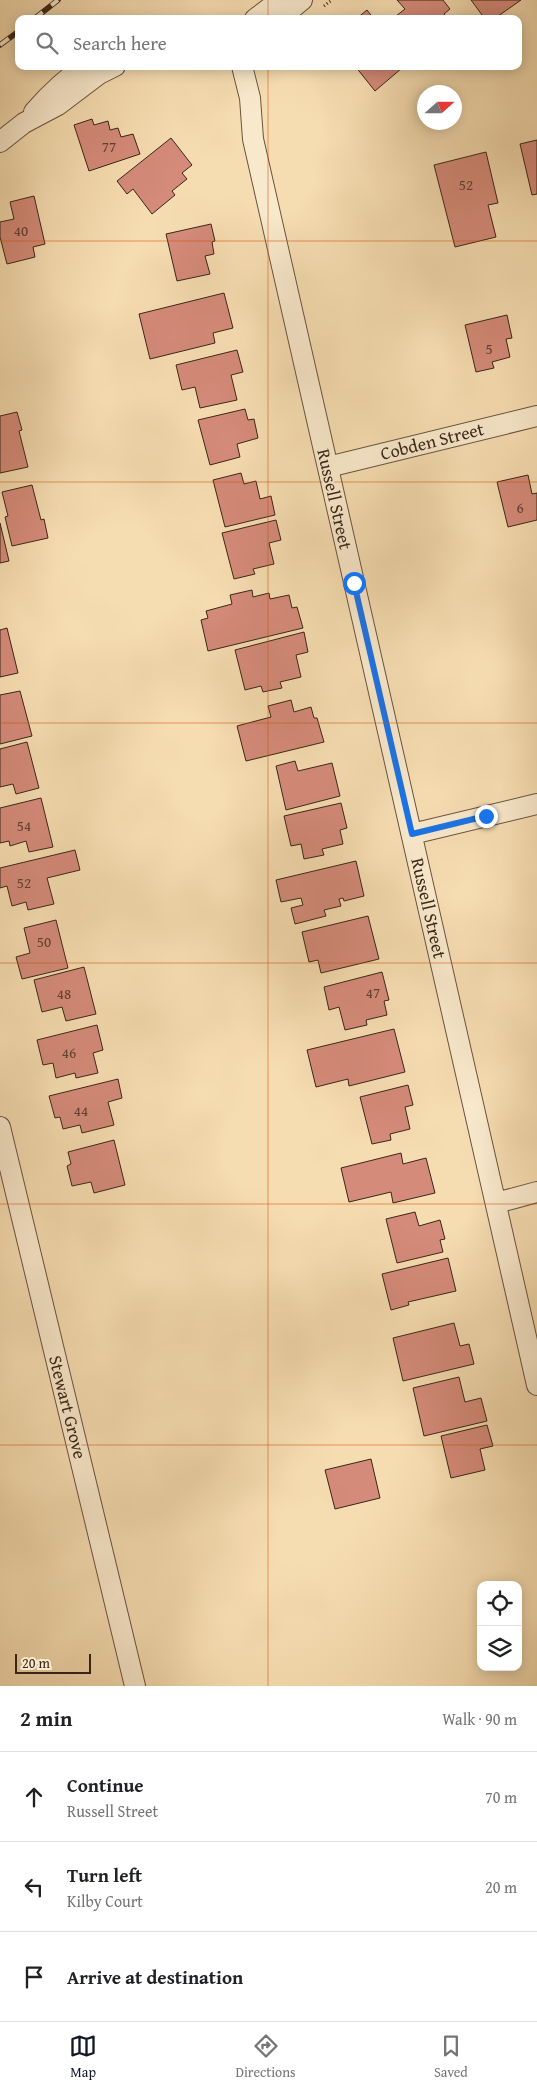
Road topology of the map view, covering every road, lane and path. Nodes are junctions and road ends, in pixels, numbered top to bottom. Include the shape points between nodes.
1 (280, 0) edge
2 (302, 0) edge
3 (260, 15) edge
4 (284, 15) edge
5 (79, 70) edge
6 (108, 70) edge
7 (230, 70) edge
8 (243, 70) edge
9 (24, 123) junction
10 (253, 139) junction
11 (0, 142) edge
12 (537, 416) edge
13 (328, 467) junction
14 (537, 804) edge
15 (412, 834) junction
16 (0, 1127) edge
17 (537, 1192) edge
18 (496, 1202) junction
19 (537, 1385) edge
20 (135, 1686) edge

1 - 3 street
2 - 4 street
5 - 9 street via 53,91
6 - 9 street via 58,105
7 - 10 street, Russell Street via 238,102
8 - 10 street, Russell Street via 250,98
9 - 11 street
10 - 13 street, Russell Street
12 - 13 street, Cobden Street
13 - 15 street, Russell Street
14 - 15 street
15 - 18 street, Russell Street
16 - 20 street, Stewart Grove
17 - 18 street
18 - 19 street, Russell Street

